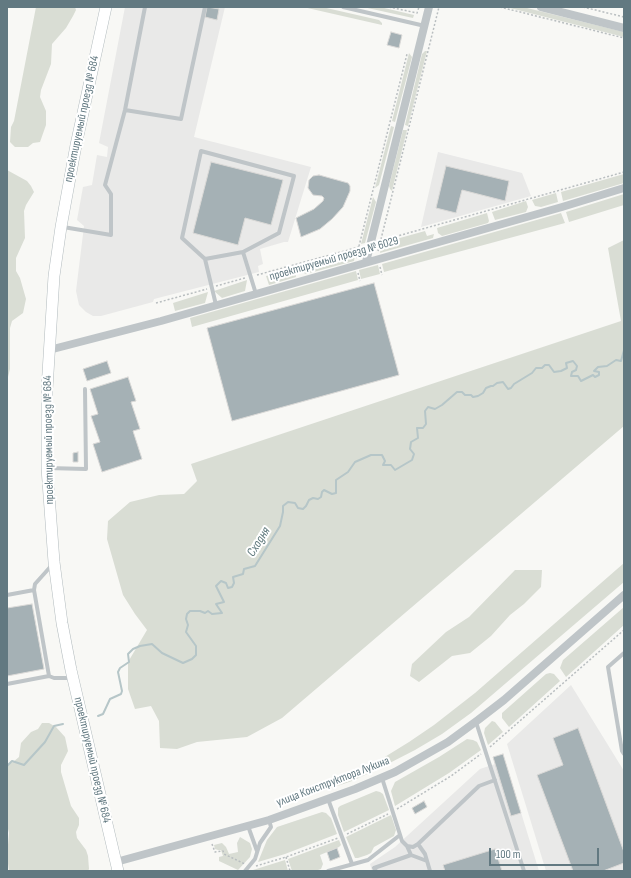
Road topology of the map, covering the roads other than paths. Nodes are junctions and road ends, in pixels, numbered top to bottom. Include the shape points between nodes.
1 (106, 7) edge
2 (145, 7) edge
3 (205, 7) edge
4 (343, 7) edge
5 (429, 7) edge
6 (541, 7) edge
7 (425, 26) junction
8 (624, 28) edge
9 (125, 110) junction
10 (624, 188) edge
11 (61, 227) junction
12 (243, 252) junction
13 (205, 260) junction
14 (366, 262) junction
15 (256, 294) junction
16 (216, 305) junction
17 (49, 350) junction
18 (85, 389) dead end
19 (47, 468) junction
20 (54, 562) junction
21 (34, 590) junction
22 (7, 595) edge
23 (624, 595) edge
24 (624, 653) edge
25 (49, 676) junction
26 (73, 678) junction
27 (7, 684) edge
28 (476, 722) junction
29 (624, 754) edge
30 (382, 778) junction
31 (495, 780) junction
32 (328, 799) junction
33 (269, 820) junction
34 (248, 826) junction
35 (400, 835) junction
36 (418, 844) junction
37 (407, 846) junction
38 (257, 851) junction
39 (411, 855) junction
40 (428, 861) junction
41 (352, 864) junction
42 (117, 867) edge
43 (245, 871) edge
44 (328, 871) edge
45 (376, 871) edge
46 (430, 871) edge
47 (524, 871) edge

1 - 11 street, проектируемый проезд № 684
2 - 9 lane
3 - 9 lane via 181,119
4 - 7 lane
5 - 7 street
6 - 8 street
7 - 14 street
9 - 11 lane via 105,185 111,194 111,235
10 - 14 street, проектируемый проезд № 6029
11 - 17 street, проектируемый проезд № 684 via 54,276
12 - 13 lane
12 - 13 lane via 279,233 294,176 201,151 182,238
12 - 15 lane
13 - 16 lane
14 - 15 street, проектируемый проезд № 6029
15 - 16 street, проектируемый проезд № 6029
16 - 17 street, проектируемый проезд № 6029
17 - 19 street, проектируемый проезд № 684
18 - 19 lane via 86,469
19 - 20 street, проектируемый проезд № 684
20 - 21 lane via 35,584
20 - 26 street, проектируемый проезд № 684
21 - 22 lane
21 - 25 lane
23 - 28 street, улица Конструктора Лукина
24 - 29 lane via 608,667
25 - 26 lane
25 - 27 lane
26 - 42 street, проектируемый проезд № 684
28 - 30 street, улица Конструктора Лукина via 420,758
28 - 31 lane
30 - 32 street, улица Конструктора Лукина
30 - 35 lane
31 - 36 lane via 479,786
31 - 47 lane
32 - 33 street, улица Конструктора Лукина
32 - 41 lane
33 - 34 street, улица Конструктора Лукина
33 - 38 lane via 271,827
34 - 38 lane
34 - 42 street, улица Конструктора Лукина
35 - 37 lane
35 - 41 lane via 368,860
36 - 37 lane via 413,847
36 - 40 lane
37 - 39 lane
38 - 43 lane via 255,859
39 - 40 lane
39 - 45 lane via 374,868
40 - 46 lane
41 - 44 lane

